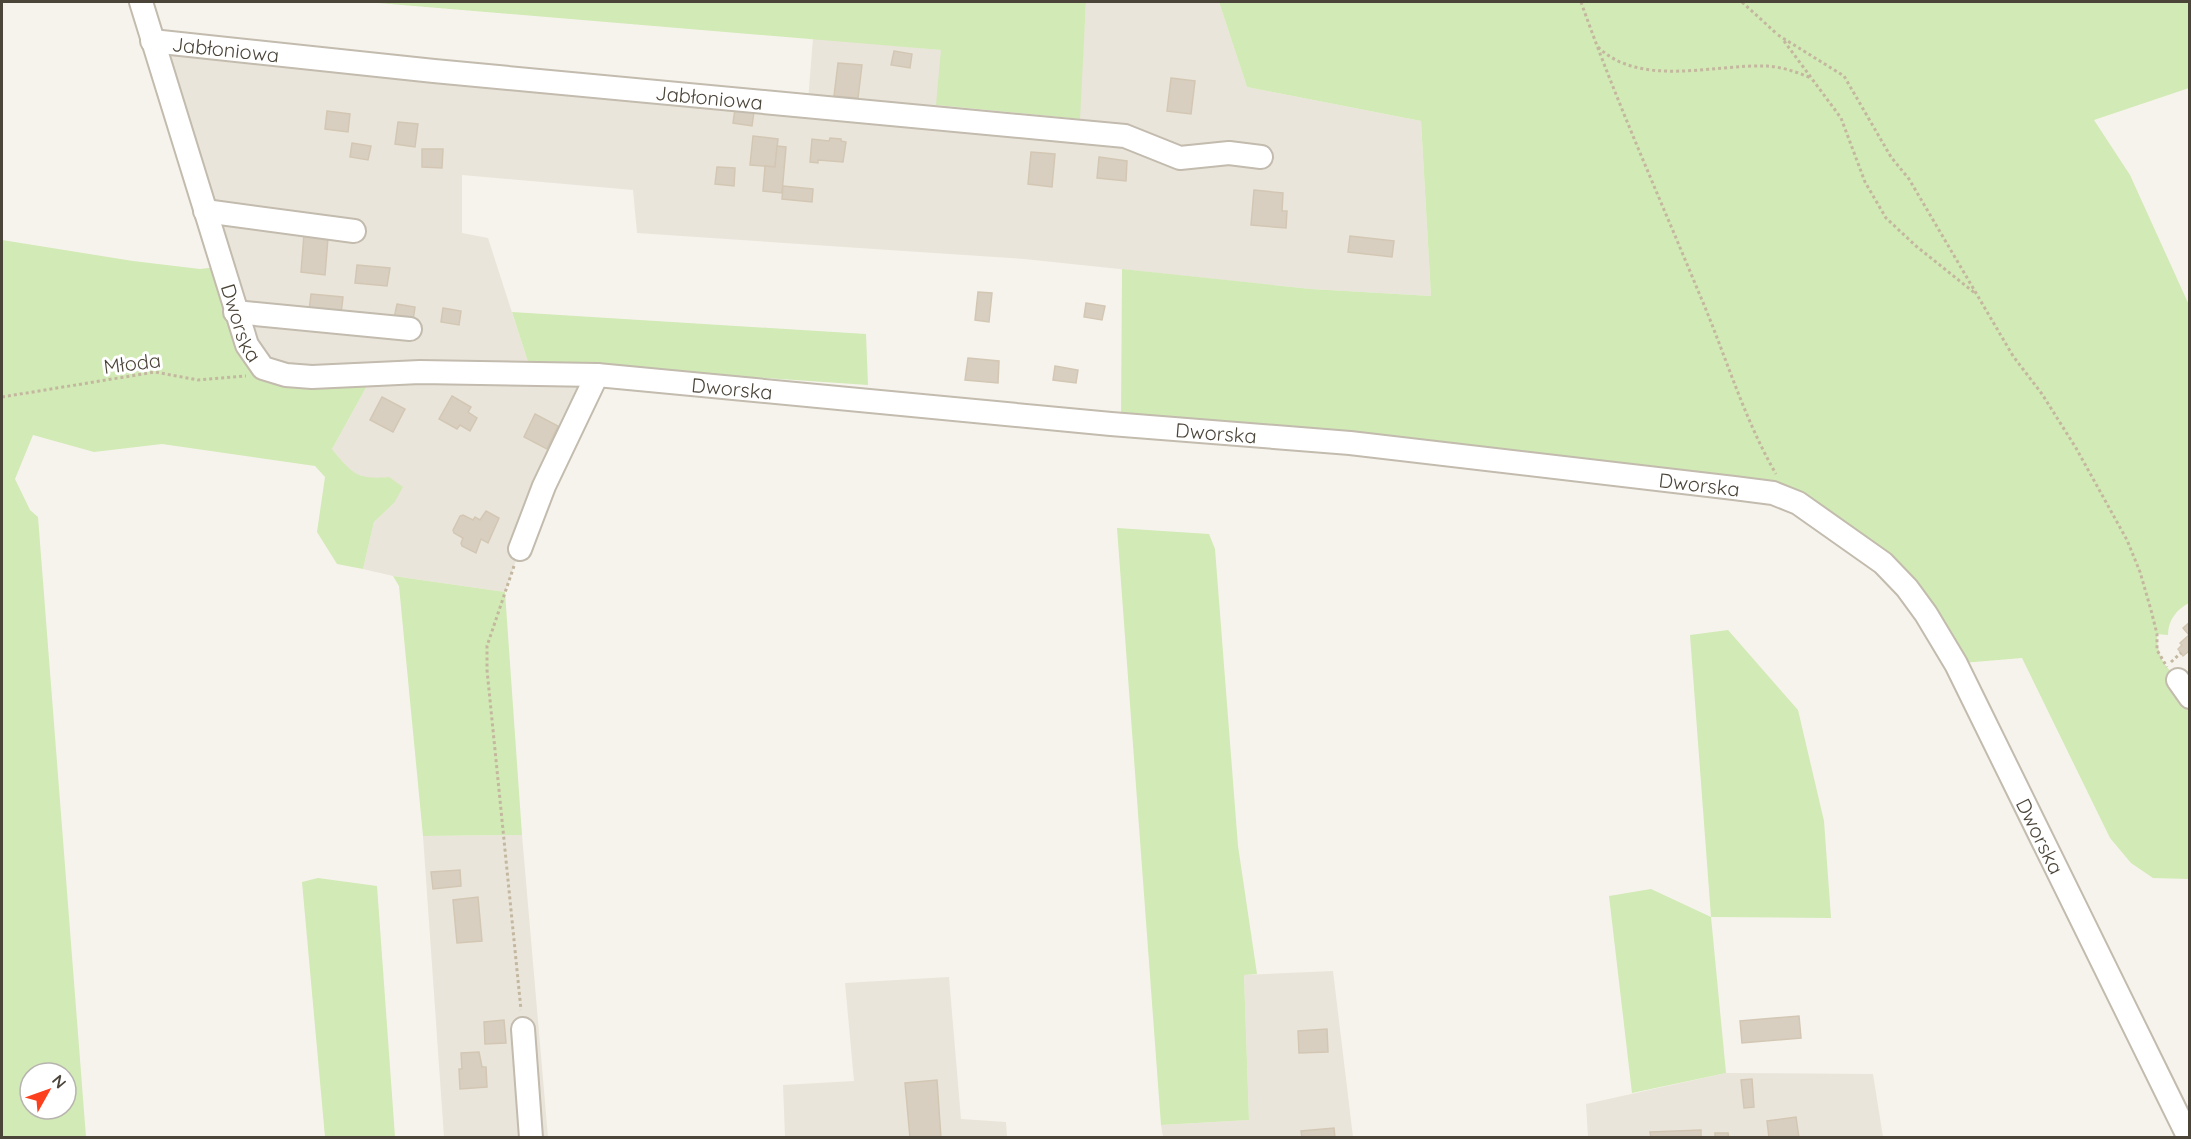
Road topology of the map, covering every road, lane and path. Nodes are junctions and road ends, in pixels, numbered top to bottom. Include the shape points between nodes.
1 (141, 2) edge
2 (1581, 2) edge
3 (1742, 2) edge
4 (1778, 35) junction
5 (152, 41) junction
6 (1598, 46) junction
7 (1813, 79) junction
8 (1261, 157) dead end
9 (204, 211) junction
10 (354, 231) dead end
11 (1979, 297) junction
12 (235, 312) junction
13 (410, 329) dead end
14 (263, 368) junction
15 (597, 375) junction
16 (2, 397) edge
17 (1798, 502) junction
18 (520, 549) joint
19 (2184, 688) edge
20 (523, 1029) joint
21 (531, 1137) edge
22 (2189, 1137) edge

1 - 5 street, Dworska
2 - 6 path
3 - 4 path
4 - 7 path
4 - 11 path via 1844,76
5 - 8 street, Jabłoniowa via 1125,136 1180,158 1229,153
5 - 9 street, Dworska
6 - 7 path via 1609,58 1633,68 1679,71 1768,66
6 - 17 path via 1747,416 1784,488
7 - 11 path via 1841,118 1865,182 1886,218
9 - 10 street
9 - 12 street, Dworska
11 - 19 path via 2013,356 2070,439 2127,540 2151,610 2157,650
12 - 13 street
12 - 14 street, Dworska via 247,345
14 - 15 street, Dworska via 312,377 420,372
14 - 16 path, Młoda via 248,376 217,380 155,372
15 - 17 street, Dworska via 1350,443 1773,493
15 - 18 street via 544,486
17 - 22 street, Dworska via 1882,563 1926,614 1956,664
18 - 20 path via 487,646 487,670
20 - 21 street

